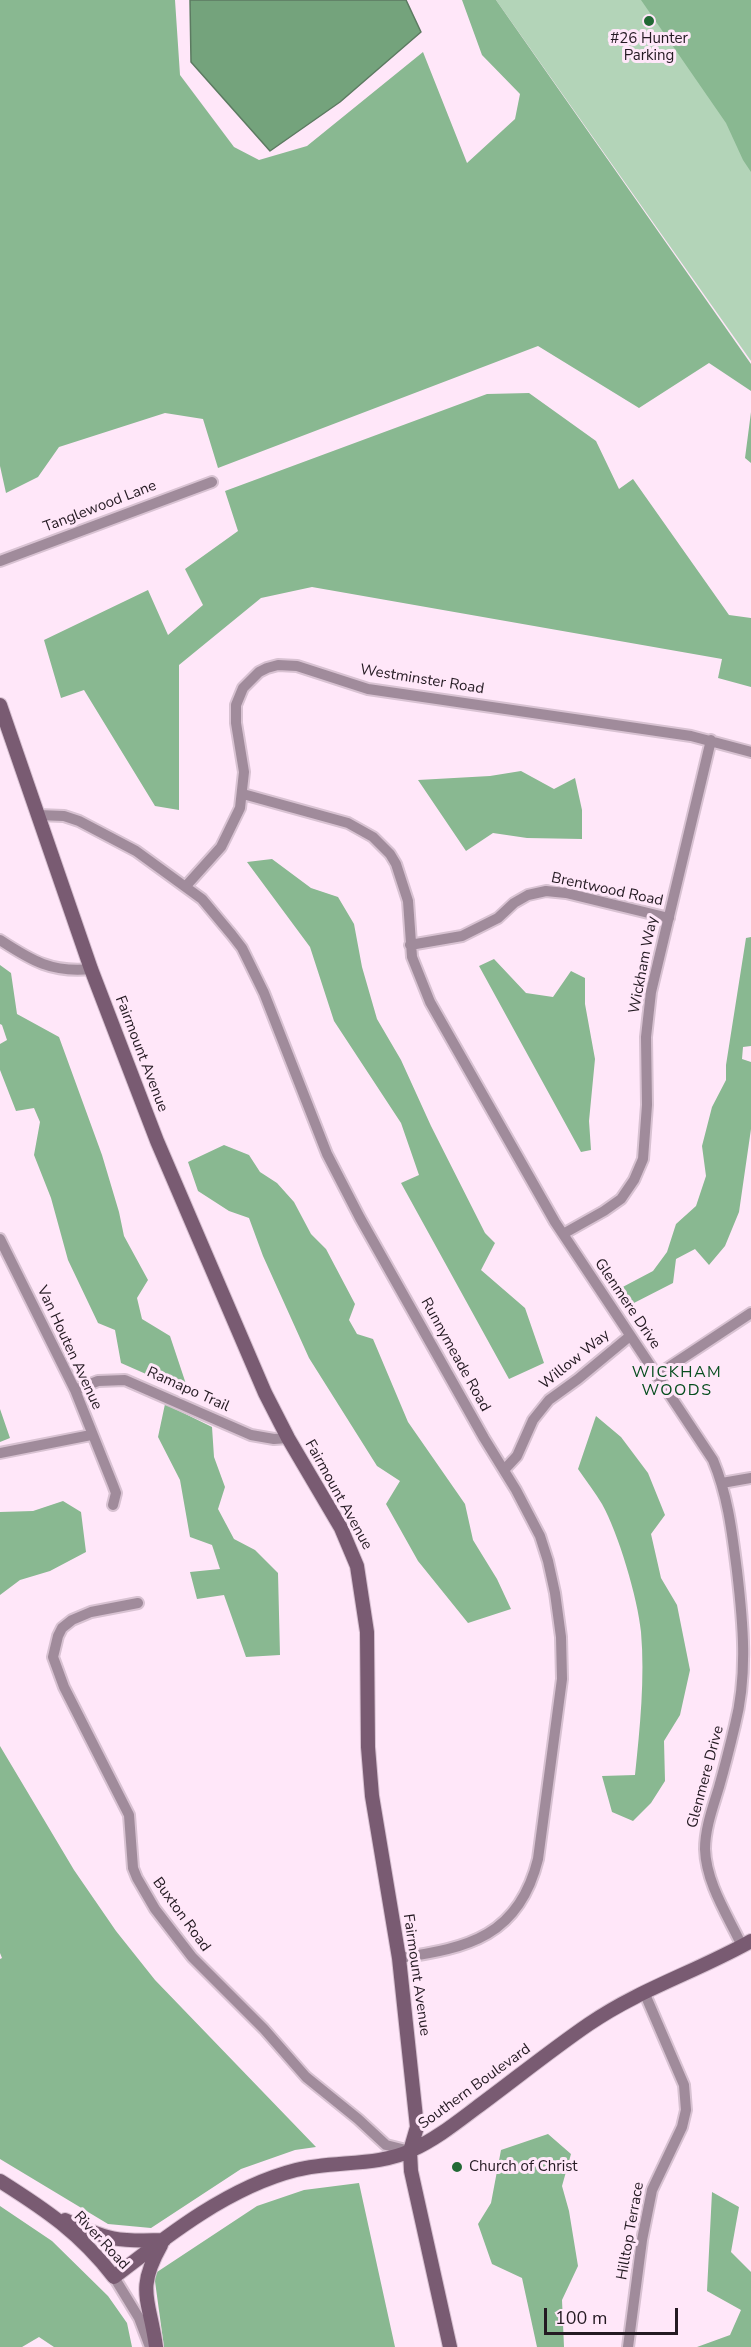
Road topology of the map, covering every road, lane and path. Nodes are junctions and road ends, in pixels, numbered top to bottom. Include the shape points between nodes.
1 (212, 482) dead end
2 (0, 561) edge
3 (0, 705) edge
4 (711, 740) junction
5 (751, 752) edge
6 (243, 794) junction
7 (38, 815) junction
8 (186, 886) junction
9 (669, 918) junction
10 (0, 940) edge
11 (410, 945) junction
12 (91, 969) junction
13 (563, 1234) junction
14 (0, 1239) edge
15 (751, 1313) edge
16 (630, 1336) junction
17 (657, 1376) junction
18 (75, 1390) junction
19 (91, 1435) junction
20 (288, 1438) junction
21 (0, 1453) edge
22 (504, 1470) junction
23 (751, 1478) edge
24 (722, 1483) junction
25 (113, 1505) dead end
26 (138, 1603) dead end
27 (747, 1654) edge
28 (747, 1944) edge
29 (399, 1958) junction
30 (644, 1992) junction
31 (410, 2151) junction
32 (0, 2181) edge
33 (50, 2212) junction
34 (164, 2240) junction
35 (114, 2277) junction
36 (150, 2347) edge
37 (156, 2347) edge
38 (450, 2347) edge
39 (628, 2347) edge

1 - 2 street, Tanglewood Lane
3 - 7 main road, Fairmount Avenue
4 - 5 street, Westminster Road
4 - 6 street, Westminster Road via 369,689 304,668 278,666 250,679 236,705
4 - 9 street, Wickham Way
6 - 8 street, Westminster Road via 221,847
6 - 11 street, Glenmere Drive via 348,823 378,842 396,864 406,890
7 - 8 street, Runnymeade Road via 79,821 136,851
7 - 12 main road, Fairmount Avenue
8 - 22 street, Runnymeade Road via 202,899 242,948 264,993 327,1154
9 - 11 street, Brentwood Road via 546,891 528,895 498,918 462,936
9 - 13 street, Wickham Way via 651,992 647,1027 643,1159 621,1199
10 - 12 street via 56,969
11 - 13 street, Glenmere Drive via 430,1002
12 - 20 main road, Fairmount Avenue via 157,1141 256,1373
13 - 16 street, Glenmere Drive
14 - 18 street, Van Houten Avenue
15 - 17 street
16 - 17 street, Glenmere Drive
16 - 22 street, Willow Way via 549,1400 533,1420 517,1456
17 - 24 street, Glenmere Drive via 713,1460
18 - 19 street, Van Houten Avenue
18 - 20 street, Ramapo Trail via 98,1381 125,1380 251,1435
19 - 21 street
19 - 25 street, Van Houten Avenue via 116,1493
20 - 29 main road, Fairmount Avenue via 340,1528 357,1566 367,1632 367,1732 372,1796
22 - 29 street, Runnymeade Road via 540,1536 551,1573 561,1637 561,1700 538,1859 522,1900 485,1937 454,1949
23 - 24 street
24 - 27 street, Glenmere Drive via 730,1513
26 - 31 street, Buxton Road via 91,1612 72,1620 62,1628 53,1657 64,1687 129,1815 137,1878 192,1957 264,2029 306,2078 386,2145
27 - 28 street, Glenmere Drive via 736,1722 705,1849 715,1890
28 - 30 main road, Southern Boulevard
29 - 31 main road, Fairmount Avenue via 417,2127
30 - 31 main road, Southern Boulevard via 590,2023 447,2129
30 - 39 street, Hilltop Terrace via 684,2085 686,2110 652,2190
31 - 34 main road, Southern Boulevard via 282,2174 228,2198
31 - 38 main road, Fairmount Avenue via 420,2216
32 - 33 main road, River Road
33 - 34 main road via 118,2241
33 - 35 main road, River Road via 88,2246
34 - 35 main road, Southern Boulevard
34 - 37 main road via 146,2281
35 - 36 street, River Road via 139,2318

